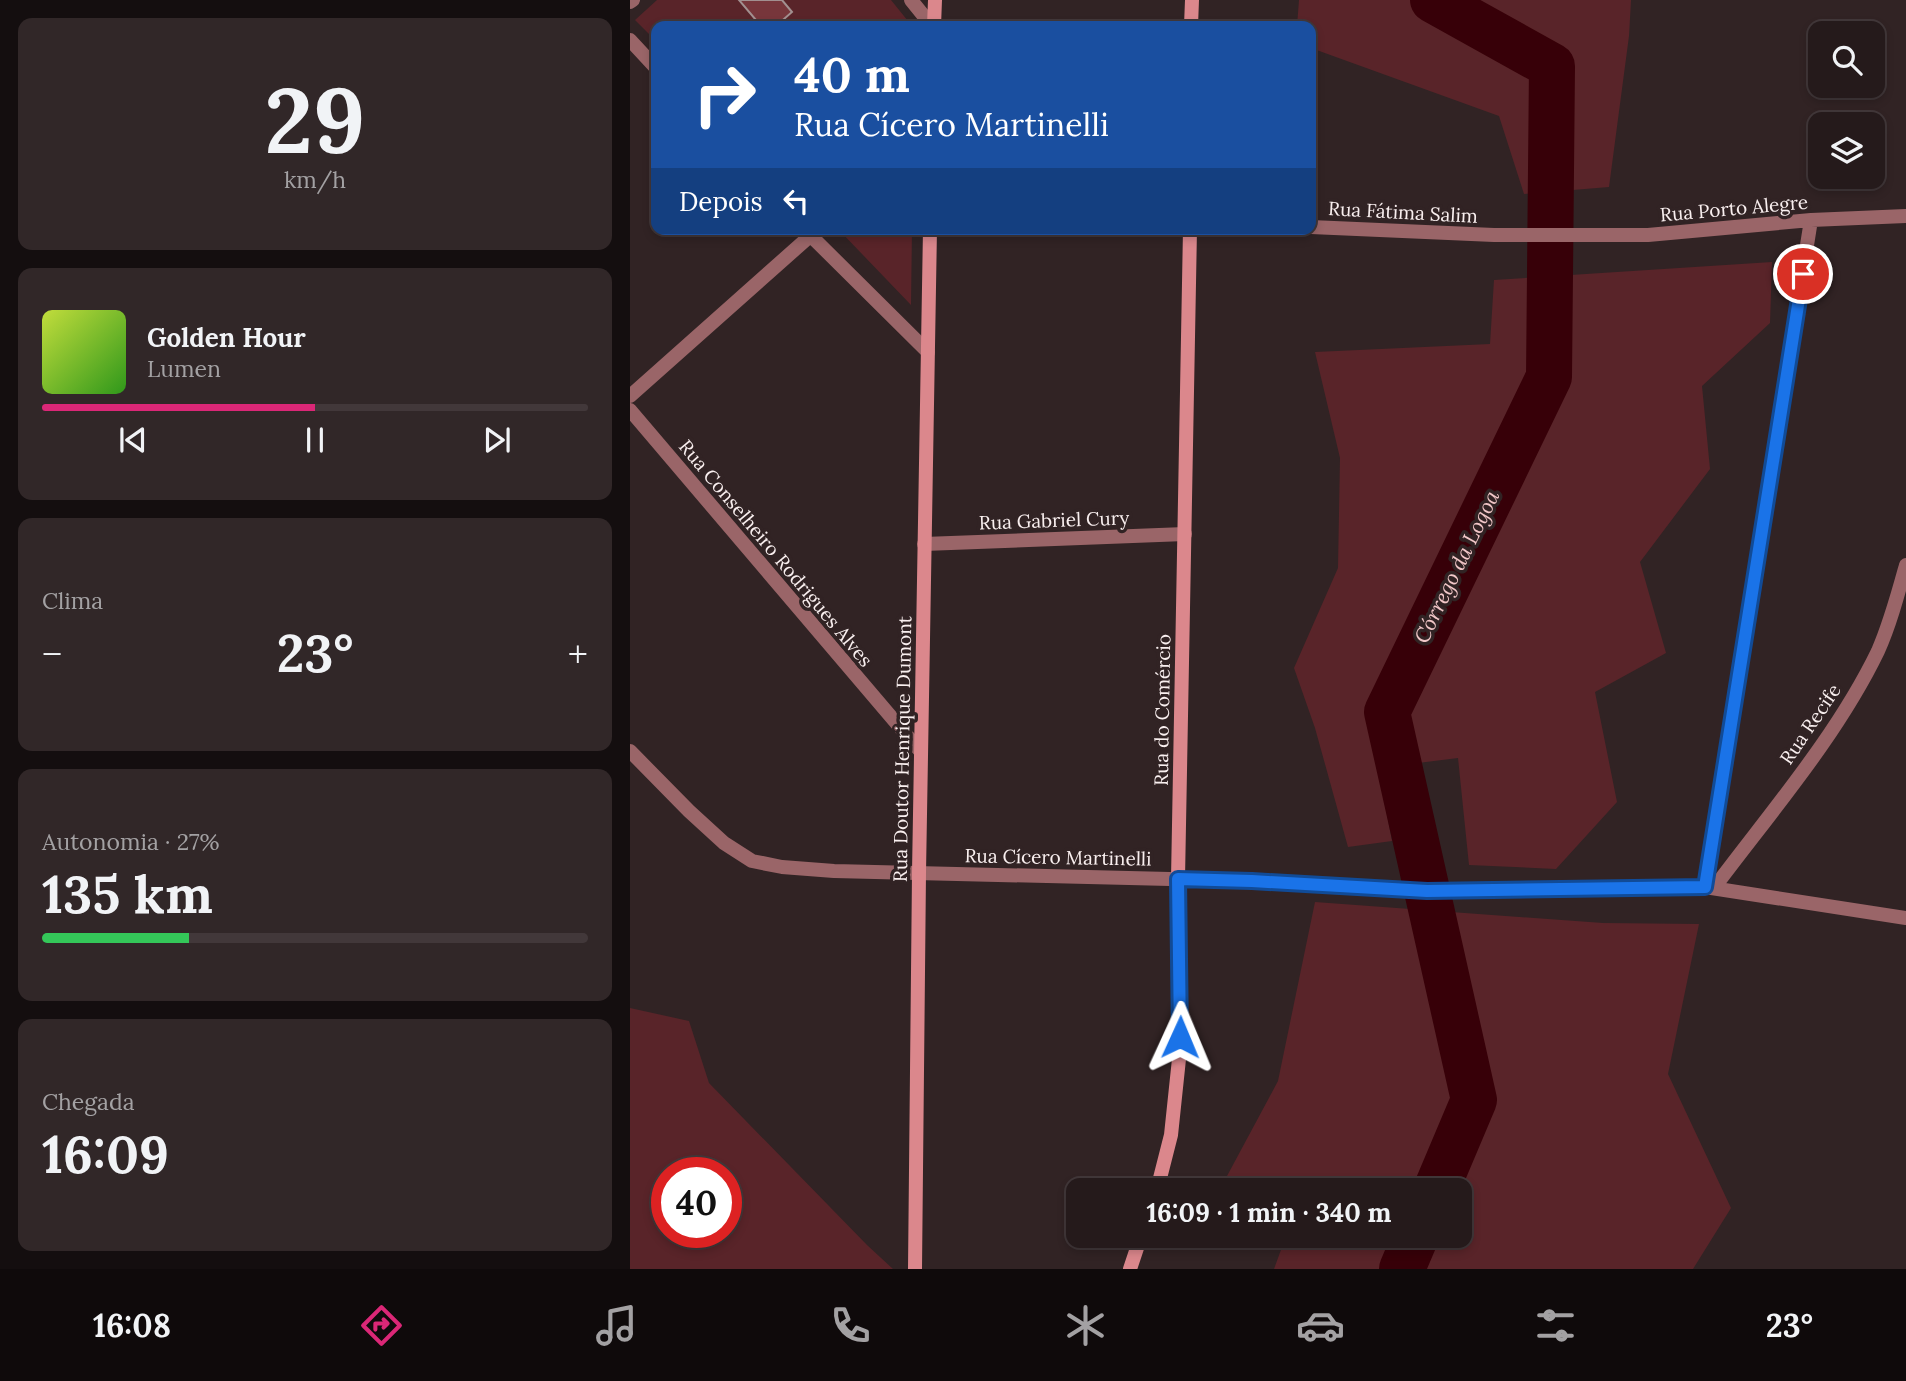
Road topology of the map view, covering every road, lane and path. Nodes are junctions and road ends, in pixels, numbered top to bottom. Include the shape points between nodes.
1 (911, 0) edge
2 (935, 0) edge
3 (1192, 0) edge
4 (929, 21) edge
5 (933, 21) edge
6 (1191, 21) edge
7 (630, 40) edge
8 (651, 63) edge
9 (1906, 216) edge
10 (1811, 220) junction
11 (1316, 227) edge
12 (804, 235) edge
13 (810, 235) edge
14 (930, 235) edge
15 (1190, 235) edge
16 (1494, 235) joint
17 (928, 352) junction
18 (630, 396) edge
19 (630, 410) edge
20 (1185, 534) junction
21 (924, 544) junction
22 (1906, 565) edge
23 (630, 751) edge
24 (921, 752) junction
25 (919, 873) junction
26 (1178, 879) junction
27 (1710, 887) junction
28 (1906, 918) edge
29 (1160, 1178) edge
30 (1137, 1248) edge
31 (915, 1269) edge
32 (1130, 1269) edge

1 - 4 street
2 - 5 street
3 - 6 street
7 - 8 street
9 - 10 street, Rua Porto Alegre
10 - 16 street, Rua Porto Alegre via 1648,235
10 - 27 street
11 - 16 street, Rua Fátima Salim
12 - 18 street
13 - 17 street
14 - 17 street, Rua Doutor Henrique Dumont
15 - 20 street, Rua do Comércio
17 - 21 street, Rua Doutor Henrique Dumont
19 - 24 street, Rua Conselheiro Rodrigues Alves
20 - 21 street, Rua Gabriel Cury
20 - 26 street, Rua do Comércio
21 - 24 street, Rua Doutor Henrique Dumont
22 - 27 street, Rua Recife via 1878,649 1851,699 1818,750
23 - 25 street, Rua Cícero Martinelli via 724,843 752,861 834,872
24 - 25 street, Rua Doutor Henrique Dumont
25 - 26 street, Rua Cícero Martinelli
25 - 31 street, Rua Doutor Henrique Dumont
26 - 27 street, Rua Cícero Martinelli via 1427,891
26 - 29 street, Rua do Comércio via 1179,1059 1171,1135
27 - 28 street, Rua Cícero Martinelli
30 - 32 street

